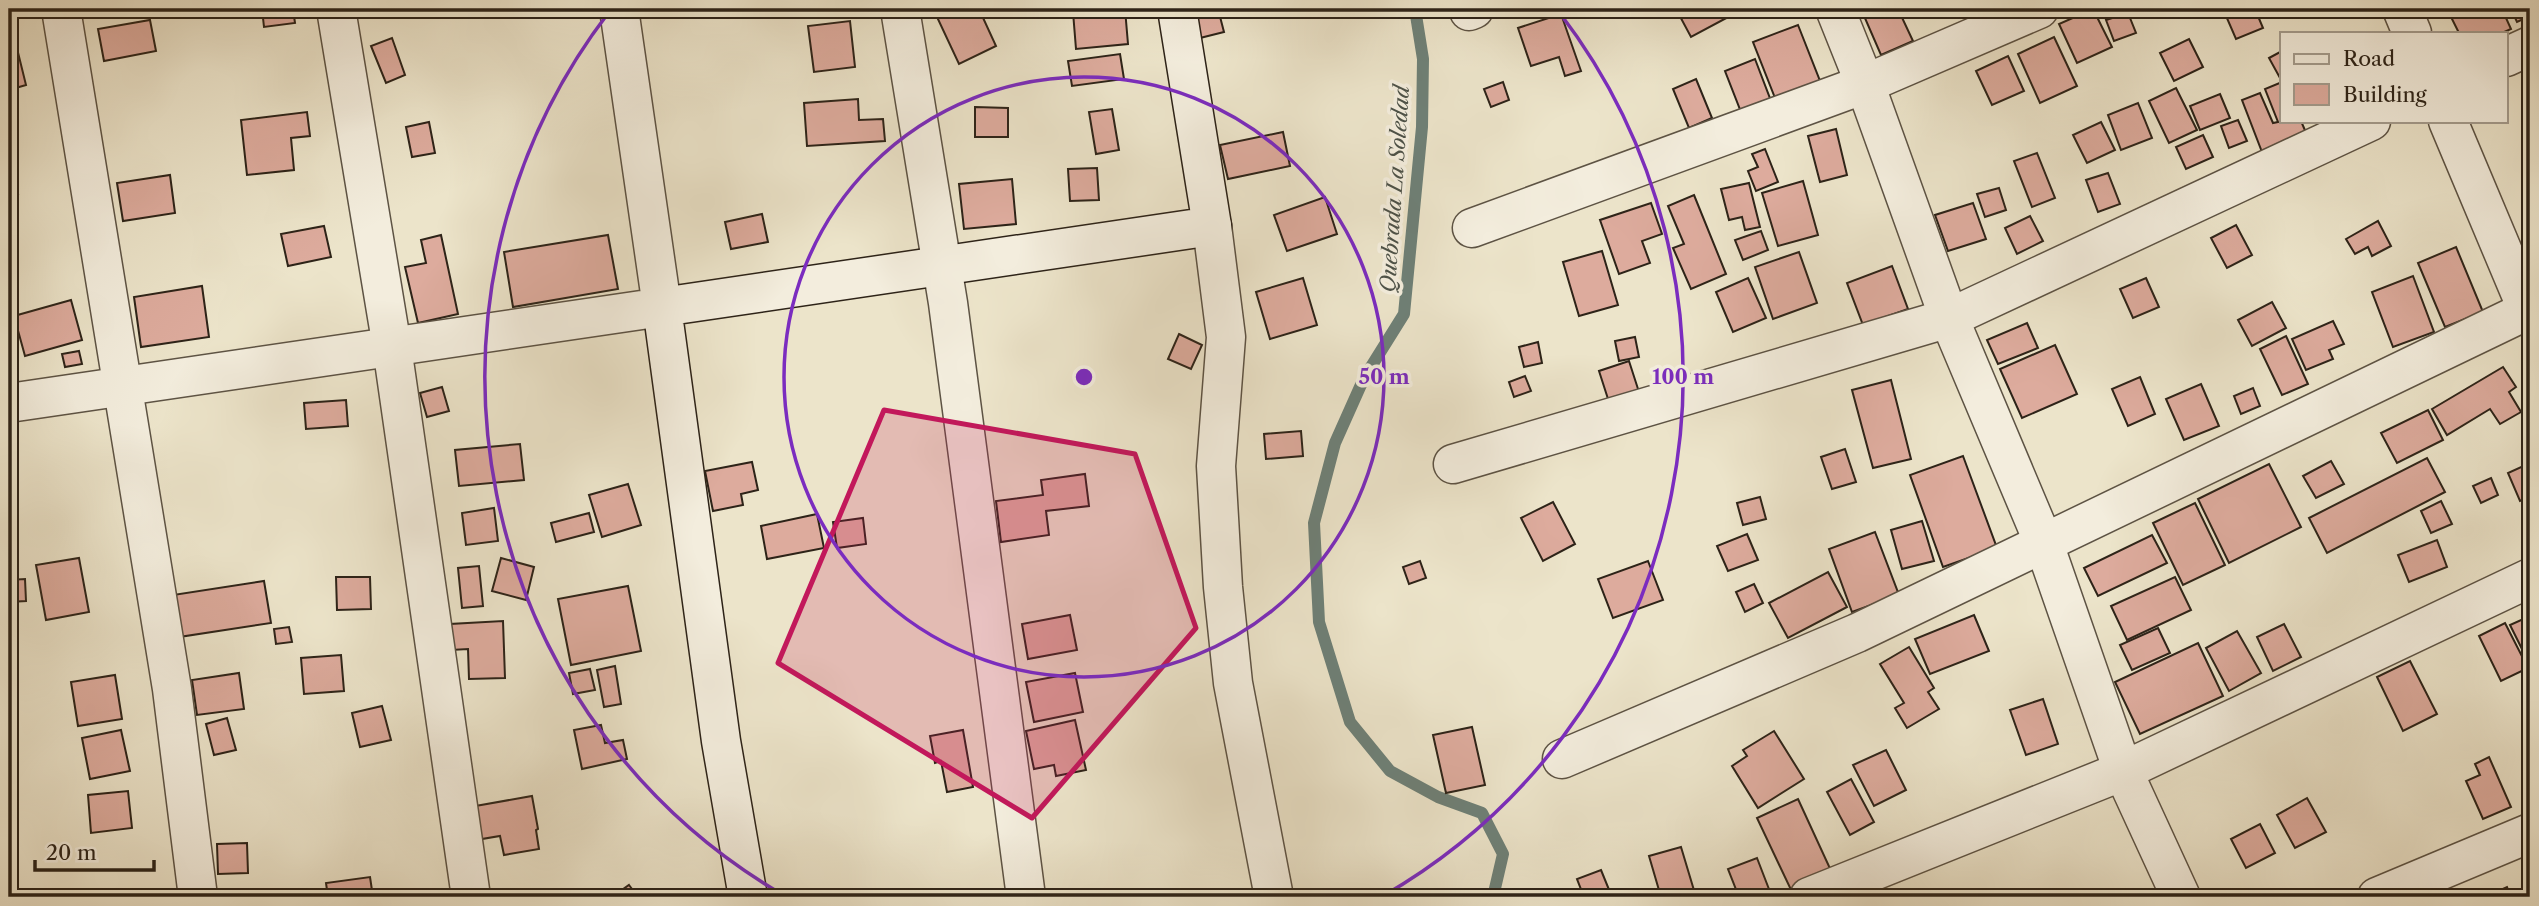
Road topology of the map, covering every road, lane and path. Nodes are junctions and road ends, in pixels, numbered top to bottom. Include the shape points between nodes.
1 (61, 9) edge
2 (336, 9) edge
3 (619, 9) edge
4 (900, 9) edge
5 (1177, 9) edge
6 (1835, 9) edge
7 (2039, 9) edge
8 (2402, 9) edge
9 (2412, 32) edge
10 (2530, 46) edge
11 (2508, 56) edge
12 (1865, 84) junction
13 (2369, 122) edge
14 (2448, 122) edge
15 (1212, 226) junction
16 (1472, 228) dead end
17 (942, 266) junction
18 (662, 307) junction
19 (2530, 312) edge
20 (1950, 318) junction
21 (392, 347) junction
22 (123, 387) junction
23 (9, 404) edge
24 (1453, 464) dead end
25 (2043, 541) junction
26 (2530, 578) edge
27 (1562, 759) dead end
28 (2123, 771) junction
29 (2530, 833) edge
30 (198, 897) edge
31 (471, 897) edge
32 (748, 897) edge
33 (1026, 897) edge
34 (1274, 897) edge
35 (1809, 897) edge
36 (2180, 897) edge
37 (2377, 897) edge

1 - 22 street
2 - 21 street
3 - 18 street
4 - 17 street
5 - 15 street
6 - 12 street
7 - 12 street
8 - 9 street
10 - 11 street
12 - 16 street
12 - 20 street
13 - 20 street
14 - 19 street
15 - 17 street
15 - 34 street via 1226,337 1216,466 1223,587 1233,683
17 - 18 street
17 - 33 street
18 - 21 street
18 - 32 street via 721,741
19 - 25 street
20 - 24 street
20 - 25 street
21 - 22 street
21 - 31 street
22 - 23 street
22 - 30 street via 172,689
25 - 27 street via 1857,632
25 - 28 street
26 - 28 street
28 - 35 street
28 - 36 street
29 - 37 street

